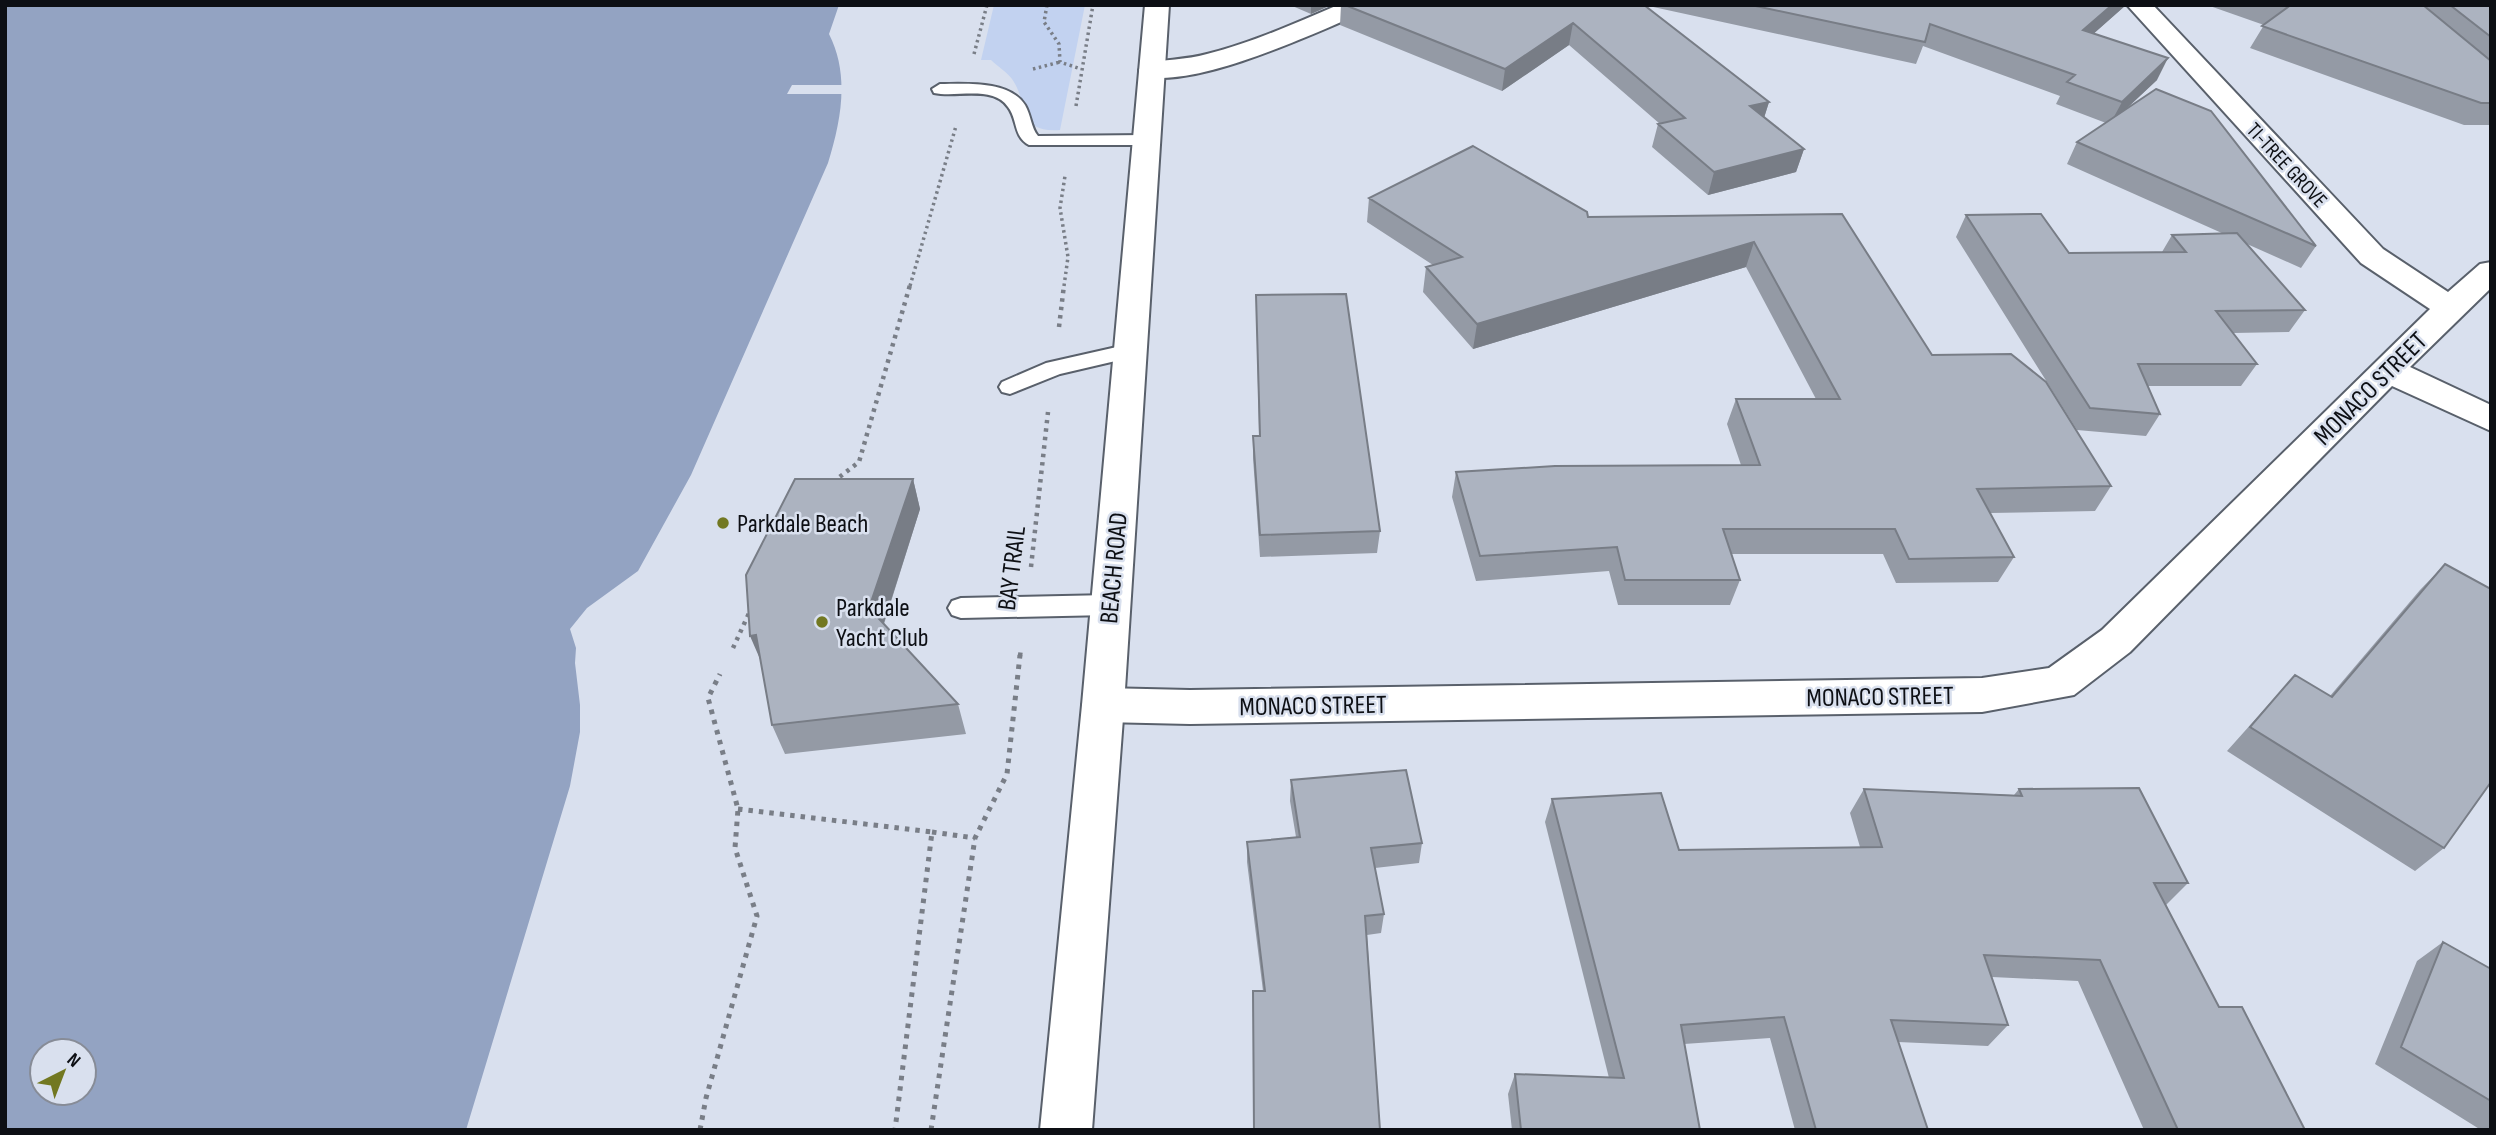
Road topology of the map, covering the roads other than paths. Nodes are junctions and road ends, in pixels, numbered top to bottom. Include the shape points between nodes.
1 (1157, 5) edge
2 (1360, 5) edge
3 (2139, 5) edge
4 (1152, 70) junction
5 (940, 89) dead end
6 (1146, 140) junction
7 (2491, 271) edge
8 (2450, 308) junction
9 (1130, 351) junction
10 (2389, 371) junction
11 (1010, 387) dead end
12 (2491, 419) edge
13 (1109, 605) junction
14 (961, 608) dead end
15 (1102, 705) junction
16 (1066, 1130) edge

1 - 4 street, BEACH ROAD
2 - 4 street via 1237,55 1182,69
3 - 8 street, TI-TREE GROVE via 2372,257
4 - 6 street, BEACH ROAD
5 - 6 lane via 982,89 1007,97 1016,105 1028,137 1035,141
6 - 9 street, BEACH ROAD
7 - 8 street, MONACO STREET
8 - 10 street, MONACO STREET
9 - 11 lane via 1054,368
9 - 13 street, BEACH ROAD
10 - 12 street
10 - 15 street, MONACO STREET via 2116,641 2059,683 1969,695
13 - 14 lane
13 - 15 street, BEACH ROAD
15 - 16 street, BEACH ROAD

